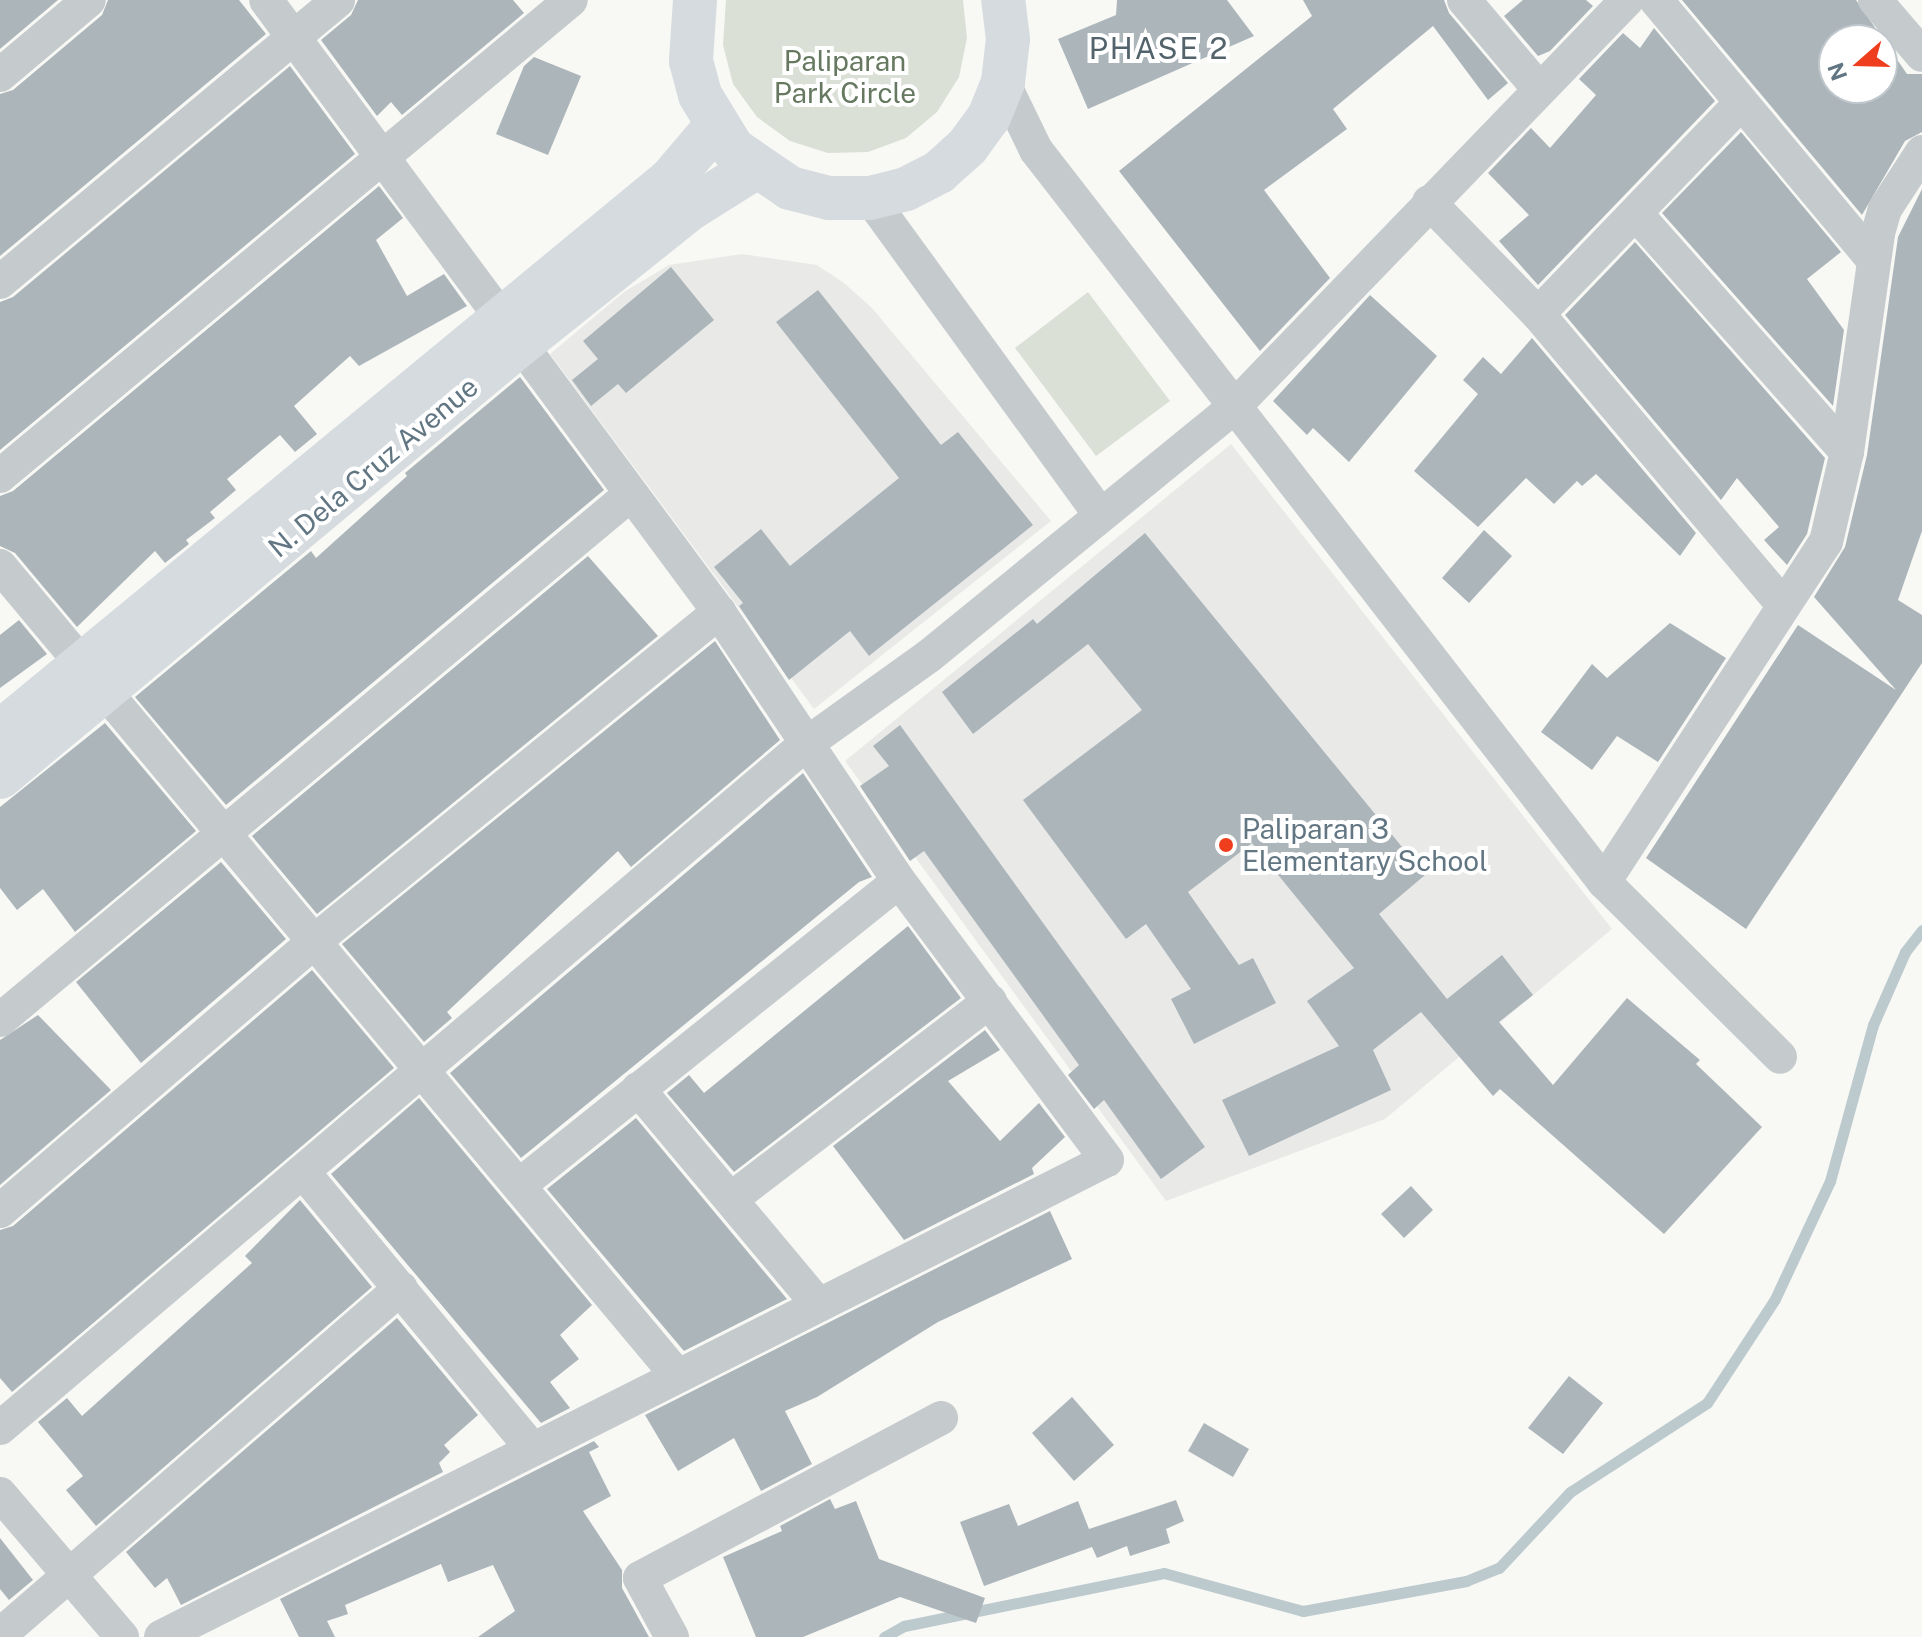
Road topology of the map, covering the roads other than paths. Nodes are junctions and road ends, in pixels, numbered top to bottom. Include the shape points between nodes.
1 (89, 0) edge
2 (266, 0) edge
3 (338, 0) edge
4 (571, 0) edge
5 (695, 0) edge
6 (1003, 0) edge
7 (1464, 0) edge
8 (1627, 0) edge
9 (1656, 0) edge
10 (1884, 4) edge
11 (294, 38) junction
12 (1922, 55) edge
13 (0, 75) edge
14 (1003, 82) junction
15 (1539, 89) junction
16 (1739, 105) junction
17 (716, 126) junction
18 (1922, 152) edge
19 (386, 159) junction
20 (755, 168) junction
21 (870, 198) junction
22 (1429, 202) junction
23 (1638, 216) junction
24 (1872, 258) junction
25 (0, 282) edge
26 (1538, 314) junction
27 (508, 333) junction
28 (1232, 409) junction
29 (1847, 452) junction
30 (0, 476) edge
31 (631, 494) junction
32 (1100, 514) junction
33 (0, 566) edge
34 (1783, 605) junction
35 (719, 612) junction
36 (93, 676) junction
37 (0, 732) edge
38 (806, 744) junction
39 (0, 777) edge
40 (223, 830) junction
41 (899, 881) junction
42 (1604, 882) junction
43 (316, 940) junction
44 (990, 1001) junction
45 (0, 1020) edge
46 (1780, 1057) dead end
47 (422, 1066) junction
48 (638, 1089) junction
49 (304, 1173) junction
50 (521, 1184) junction
51 (731, 1199) junction
52 (0, 1211) edge
53 (401, 1288) junction
54 (818, 1304) junction
55 (675, 1373) junction
56 (941, 1418) dead end
57 (0, 1428) edge
58 (532, 1449) junction
59 (0, 1494) edge
60 (71, 1579) junction
61 (0, 1635) edge
62 (122, 1637) edge
63 (161, 1637) edge
64 (672, 1637) edge

1 - 13 street
2 - 11 street
3 - 11 street
4 - 19 street
5 - 17 street via 691,61
6 - 14 street via 1008,39
7 - 15 street
8 - 15 street
9 - 16 street
10 - 12 street
11 - 19 street
11 - 25 street
14 - 21 street via 982,127 939,172 906,189
14 - 28 street via 1036,150
15 - 22 street
16 - 23 street
16 - 24 street
17 - 20 street
17 - 27 street, N. Dela Cruz Avenue via 671,179
18 - 24 street via 1885,209
19 - 27 street
19 - 30 street
20 - 21 street via 790,188 829,198
20 - 27 street, N. Dela Cruz Avenue
21 - 32 street
22 - 26 street
22 - 28 street
23 - 26 street
23 - 29 street
24 - 29 street
26 - 34 street
27 - 31 street
27 - 36 street, N. Dela Cruz Avenue
28 - 32 street
28 - 42 street
29 - 34 street via 1826,542
31 - 35 street
31 - 40 street
32 - 38 street via 929,656
33 - 36 street
34 - 42 street
35 - 38 street
35 - 43 street
36 - 37 street, N. Dela Cruz Avenue
36 - 39 street, N. Dela Cruz Avenue
36 - 40 street
38 - 41 street
38 - 47 street
40 - 43 street
40 - 45 street
41 - 44 street
41 - 48 street
42 - 46 street
43 - 47 street
43 - 52 street
44 - 51 street
44 - 54 street via 1107,1160
47 - 49 street
47 - 50 street
48 - 50 street
48 - 51 street
49 - 53 street
49 - 57 street
50 - 55 street
51 - 54 street
53 - 58 street
53 - 60 street
54 - 55 street
55 - 58 street
56 - 64 street via 640,1578
58 - 63 street
59 - 60 street
60 - 61 street
60 - 62 street

